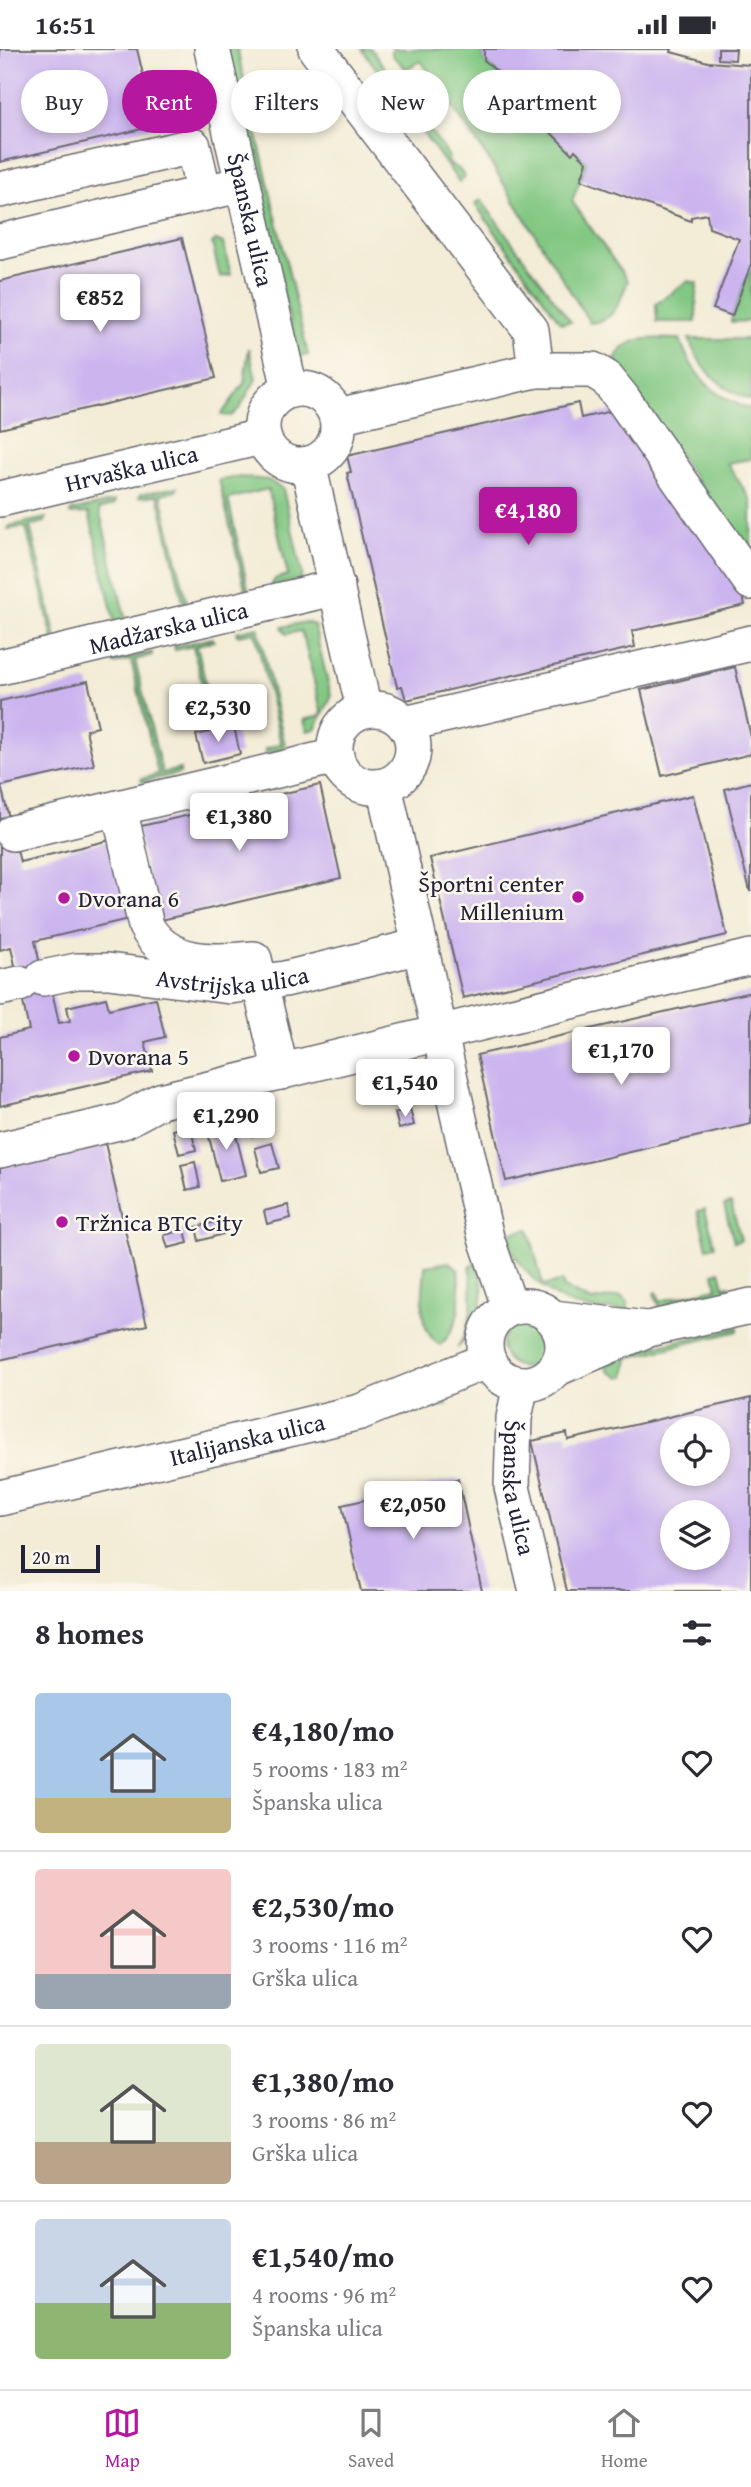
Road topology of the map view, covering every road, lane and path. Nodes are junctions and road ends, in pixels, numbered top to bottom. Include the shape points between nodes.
1 (212, 49) edge
2 (316, 49) edge
3 (243, 184) junction
4 (0, 190) edge
5 (204, 193) junction
6 (0, 242) edge
7 (536, 370) junction
8 (290, 389) junction
9 (338, 416) junction
10 (261, 437) junction
11 (308, 464) junction
12 (0, 499) edge
13 (751, 582) edge
14 (337, 587) junction
15 (751, 643) edge
16 (0, 667) edge
17 (365, 709) junction
18 (405, 724) junction
19 (336, 756) junction
20 (384, 786) junction
21 (119, 808) junction
22 (13, 833) dead end
23 (146, 926) junction
24 (420, 946) junction
25 (751, 957) edge
26 (147, 974) junction
27 (260, 982) junction
28 (21, 983) edge
29 (439, 1033) junction
30 (281, 1072) junction
31 (0, 1150) edge
32 (751, 1306) edge
33 (510, 1308) junction
34 (552, 1318) junction
35 (648, 1329) junction
36 (488, 1360) junction
37 (555, 1369) junction
38 (521, 1384) junction
39 (0, 1498) edge
40 (537, 1591) edge

1 - 3 street, Španska ulica
2 - 7 street via 531,330
3 - 5 street
3 - 8 street, Španska ulica
4 - 5 street via 192,146
5 - 6 street
7 - 9 street
7 - 13 street via 586,368 606,378
8 - 9 street via 324,397
8 - 10 street via 281,392 267,409
9 - 11 street via 339,428 329,450
10 - 11 street via 281,460
10 - 12 street, Hrvaška ulica
11 - 14 street
14 - 16 street, Madžarska ulica
14 - 17 street
15 - 18 street
17 - 18 street via 384,709
17 - 19 street via 341,725
18 - 20 street via 411,734 412,758 399,778
19 - 20 street via 341,769 356,783
19 - 21 street
20 - 24 street
21 - 22 street
21 - 23 street
23 - 26 street via 139,941
23 - 27 street via 160,946 187,958 254,959
24 - 27 street, Avstrijska ulica
24 - 29 street
25 - 29 street
26 - 27 street, Avstrijska ulica via 212,985
26 - 28 street, Avstrijska ulica via 77,971
27 - 30 street
29 - 30 street
29 - 33 street via 486,1238
30 - 31 street via 160,1101 123,1121
32 - 35 street
33 - 34 street via 533,1307
33 - 36 street via 487,1333
34 - 35 street
34 - 37 street via 563,1343
35 - 37 street
36 - 38 street via 501,1377
36 - 39 street, Italijanska ulica via 360,1412
37 - 38 street via 536,1382
38 - 40 street, Španska ulica via 514,1418 512,1487

